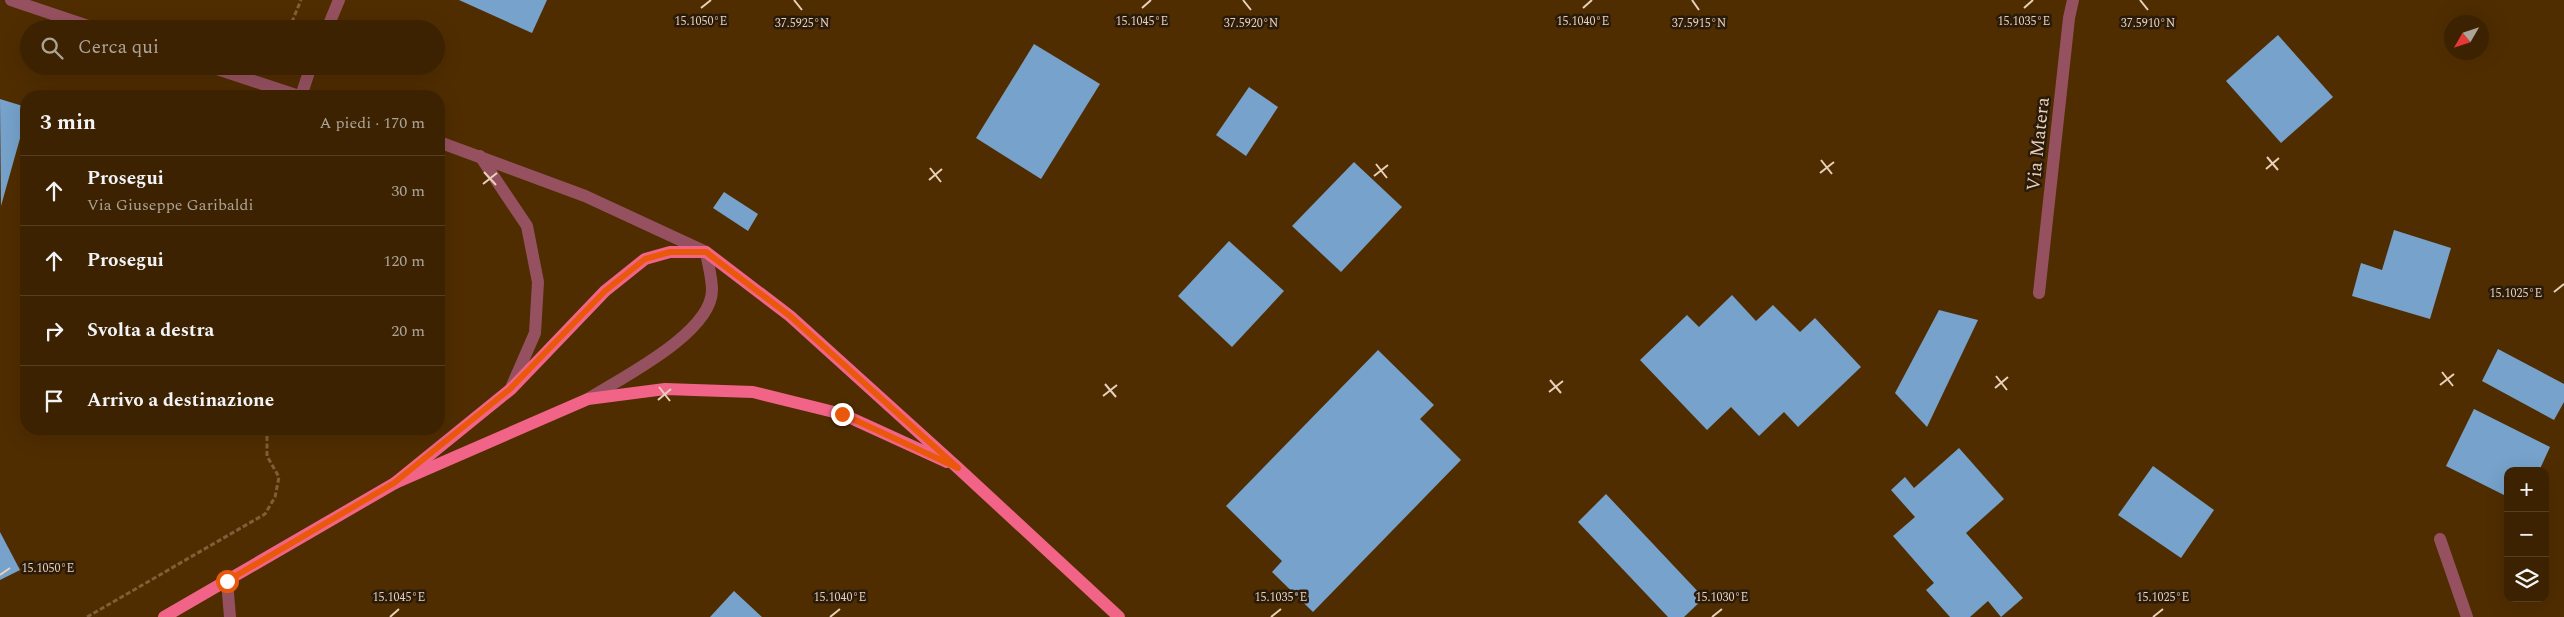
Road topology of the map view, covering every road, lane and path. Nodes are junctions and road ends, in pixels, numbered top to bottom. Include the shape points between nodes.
1 (11, 0) edge
2 (301, 0) edge
3 (339, 0) edge
4 (2074, 0) edge
5 (70, 20) edge
6 (293, 20) edge
7 (331, 20) edge
8 (236, 75) edge
9 (308, 75) edge
10 (282, 90) edge
11 (302, 90) edge
12 (445, 144) edge
13 (480, 156) junction
14 (706, 252) junction
15 (2039, 293) dead end
16 (510, 389) junction
17 (588, 399) junction
18 (266, 435) edge
19 (958, 468) junction
20 (394, 483) junction
21 (2440, 539) dead end
22 (227, 581) junction
23 (87, 617) edge
24 (164, 617) edge
25 (230, 617) edge
26 (1119, 617) edge
27 (2467, 617) edge

1 - 5 street
2 - 6 path
3 - 7 street
4 - 15 street, Via Matera
8 - 10 street
9 - 11 street
12 - 13 street
13 - 14 street via 585,196
13 - 16 street via 527,226 538,282 535,333
14 - 16 main road via 670,252 645,259 605,291
14 - 17 street via 712,291 704,314 689,333
14 - 19 main road via 790,316
16 - 20 main road
17 - 19 main road via 665,389 753,392 842,414
17 - 20 main road
18 - 23 path via 267,456 279,477 275,498 265,514
19 - 26 main road
20 - 22 main road
21 - 27 street
22 - 24 main road
22 - 25 street

